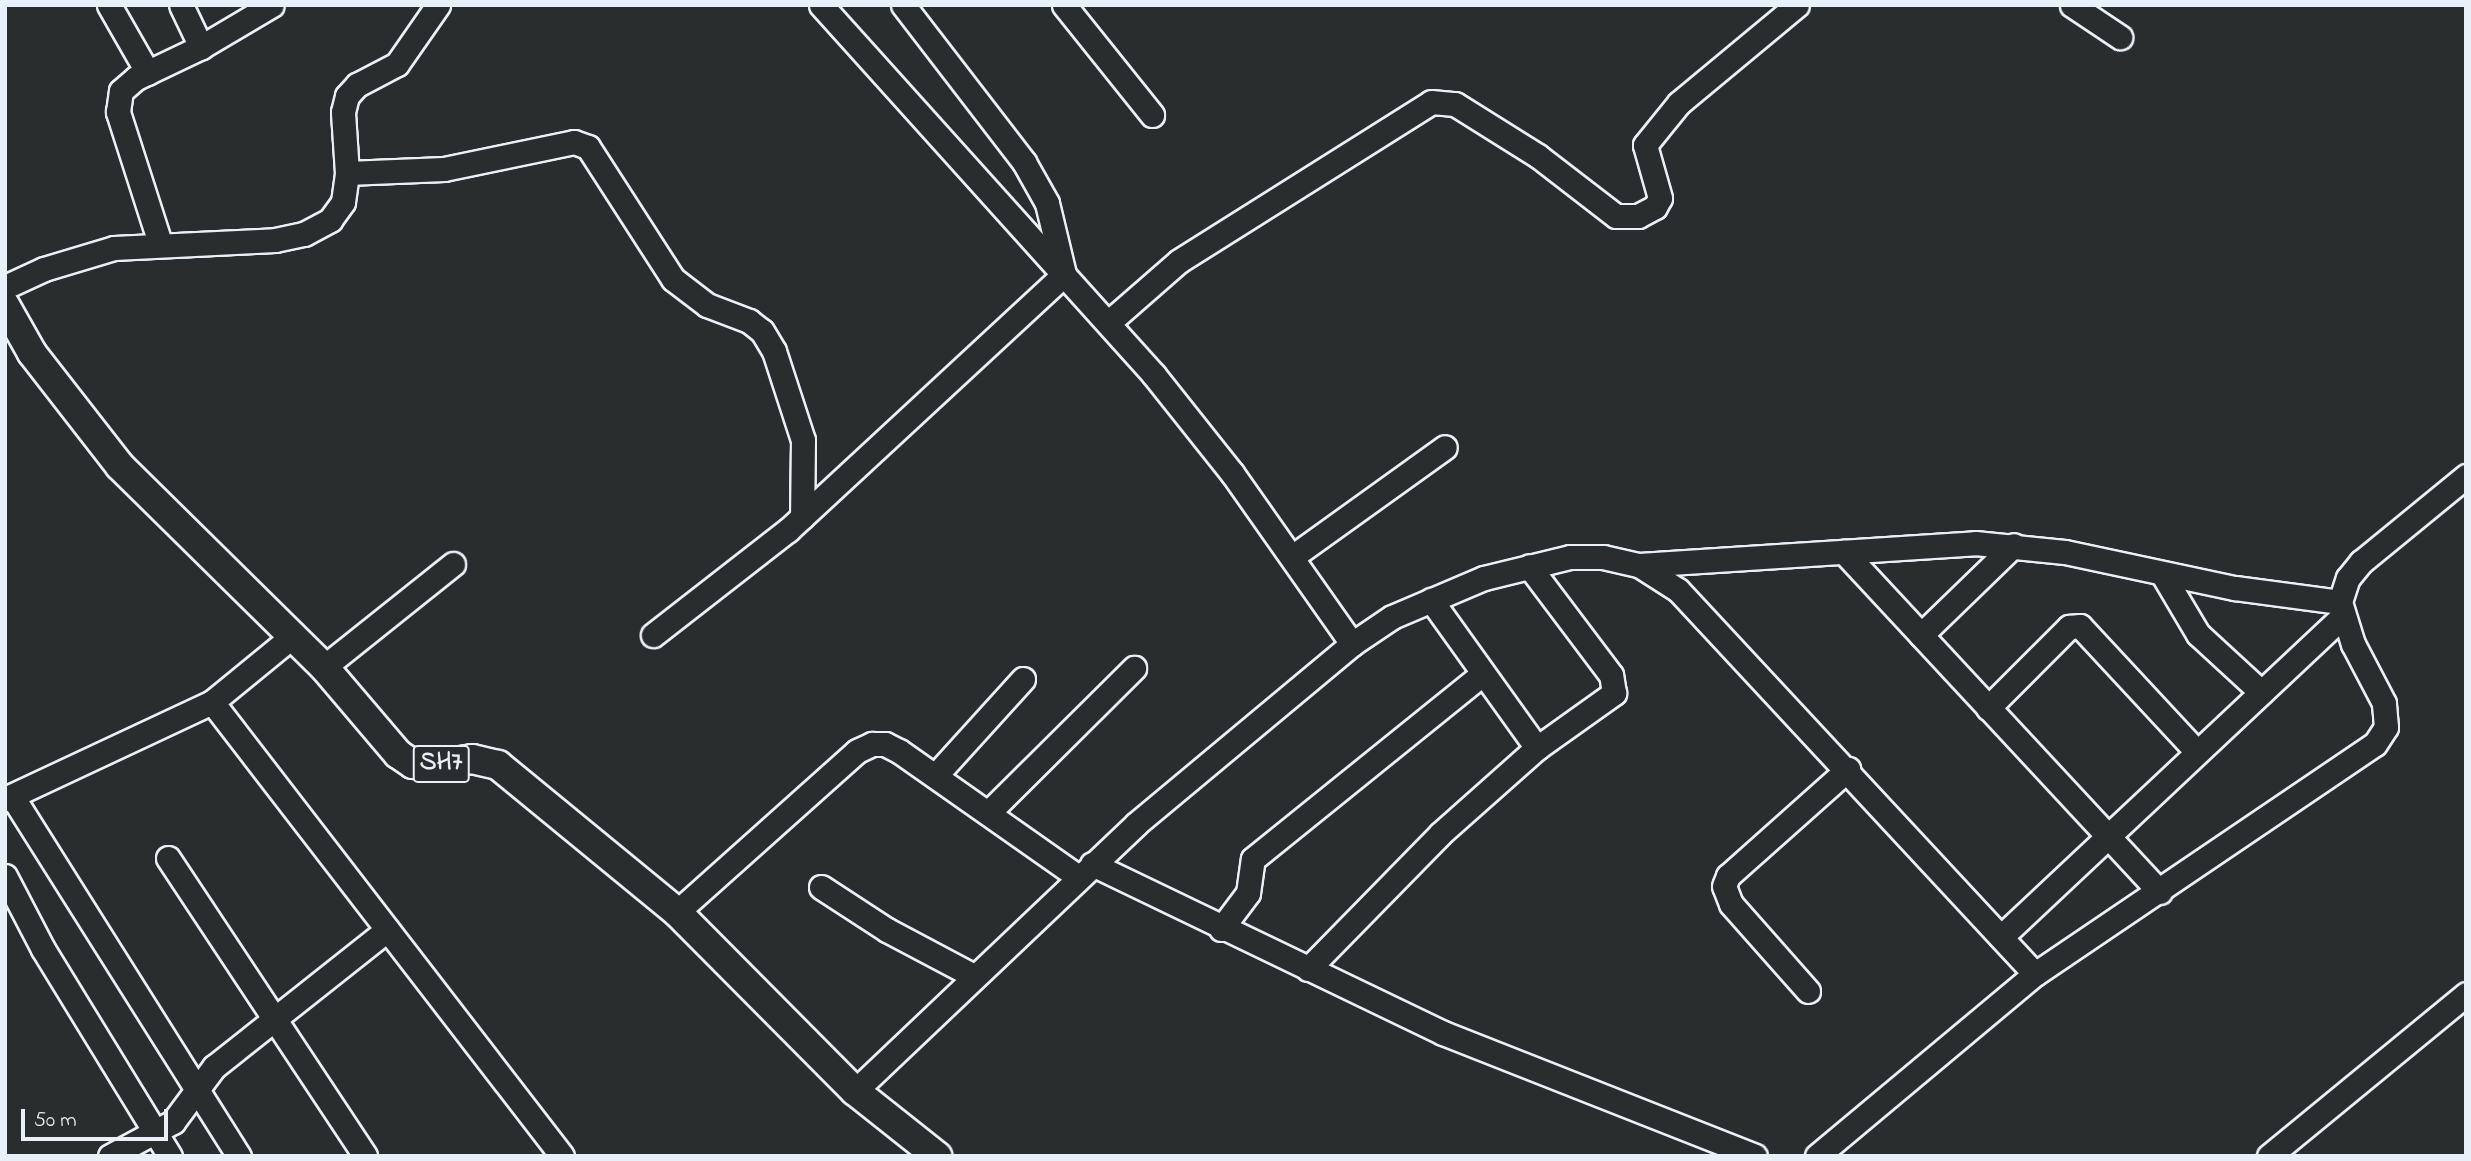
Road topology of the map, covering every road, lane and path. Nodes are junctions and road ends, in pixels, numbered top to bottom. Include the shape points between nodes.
1 (109, 5) edge
2 (181, 5) edge
3 (272, 5) edge
4 (438, 5) edge
5 (821, 5) edge
6 (903, 5) edge
7 (1064, 5) edge
8 (1797, 5) edge
9 (2072, 5) edge
10 (2120, 37) dead end
11 (201, 47) junction
12 (148, 73) junction
13 (1152, 115) dead end
14 (347, 173) junction
15 (160, 243) junction
16 (1064, 274) junction
17 (5, 287) edge
18 (5, 304) edge
19 (1108, 323) junction
20 (1444, 447) dead end
21 (2466, 476) edge
22 (802, 517) junction
23 (2014, 545) junction
24 (1844, 552) junction
25 (1292, 557) junction
26 (453, 564) dead end
27 (1639, 565) junction
28 (1529, 566) junction
29 (2163, 575) junction
30 (1431, 600) junction
31 (2341, 609) junction
32 (294, 635) junction
33 (653, 635) dead end
34 (1921, 635) junction
35 (1352, 644) junction
36 (324, 667) junction
37 (1134, 668) dead end
38 (1482, 674) junction
39 (1023, 679) dead end
40 (2261, 692) junction
41 (212, 702) junction
42 (1988, 708) junction
43 (1537, 748) junction
44 (2197, 752) junction
45 (1848, 769) junction
46 (935, 776) junction
47 (9, 797) edge
48 (988, 813) junction
49 (2109, 835) junction
50 (168, 858) dead end
51 (1085, 871) junction
52 (5, 876) edge
53 (821, 887) dead end
54 (2160, 892) junction
55 (677, 912) junction
56 (1221, 929) junction
57 (387, 930) junction
58 (2001, 937) junction
59 (1308, 969) junction
60 (2035, 974) junction
61 (974, 976) junction
62 (1808, 991) dead end
63 (2466, 994) edge
64 (278, 1020) junction
65 (197, 1087) junction
66 (855, 1091) junction
67 (157, 1132) junction
68 (110, 1156) edge
69 (170, 1156) edge
70 (239, 1156) edge
71 (365, 1156) edge
72 (562, 1156) edge
73 (937, 1156) edge
74 (1755, 1156) edge
75 (1817, 1156) edge
76 (2269, 1156) edge

1 - 12 street
2 - 11 street
3 - 11 street
4 - 14 street via 397,64 357,85 347,96 343,112
5 - 16 street
6 - 16 street via 1024,162 1047,202
7 - 13 street
8 - 19 street via 1679,103 1645,145 1660,198 1655,207 1638,216 1616,216 1538,156 1476,117 1445,101 1431,102 1179,261
9 - 10 street
11 - 12 street
12 - 15 street via 121,91 118,112
14 - 15 street via 343,202 330,220 304,233 235,244
14 - 22 street via 444,169 574,142 589,147 673,279 707,305 748,321 762,331 774,351 803,440
15 - 17 street via 78,257
16 - 19 street
16 - 22 street
18 - 32 main road, SH7 via 32,354 120,466
19 - 25 street via 1232,473
20 - 25 street
21 - 31 street via 2361,562 2348,578
22 - 33 street via 736,574
23 - 24 street via 1922,543
23 - 29 street
23 - 34 street
24 - 27 street
24 - 34 street
25 - 35 street
26 - 36 street
27 - 28 street via 1603,557 1570,557
27 - 45 street via 1678,590
28 - 30 street
28 - 43 street via 1614,685 1608,700
29 - 31 street
29 - 40 street via 2198,634
30 - 35 street via 1392,617
30 - 38 street
31 - 40 street
31 - 54 street via 2384,703 2386,727 2375,744
32 - 36 main road, SH7
32 - 41 street
34 - 42 street
35 - 51 street
36 - 55 main road, SH7 via 398,754 413,764 427,766 472,759 498,765
37 - 48 street
38 - 43 street
38 - 56 street via 1253,859 1248,871 1251,888
39 - 46 street
40 - 44 street
41 - 47 street
41 - 57 street
42 - 44 street via 2069,627 2080,626
42 - 49 street
43 - 59 street via 1386,886
44 - 49 street
45 - 58 street
45 - 62 street via 1728,876 1724,886 1731,904
46 - 48 street
46 - 55 street via 885,744 857,751
47 - 65 street
48 - 51 street
49 - 54 street
49 - 58 street
50 - 64 street
51 - 56 street
51 - 61 street
52 - 67 street via 49,959
53 - 61 street via 887,930
54 - 60 street
55 - 66 main road, SH7
56 - 59 street
57 - 64 street
57 - 72 street
58 - 60 street
59 - 74 street via 1443,1033
60 - 75 street
61 - 66 street
63 - 76 street
64 - 65 street via 214,1067
64 - 71 street
65 - 67 street via 189,1105
65 - 70 street
66 - 73 main road, SH7
67 - 68 street
67 - 69 street

